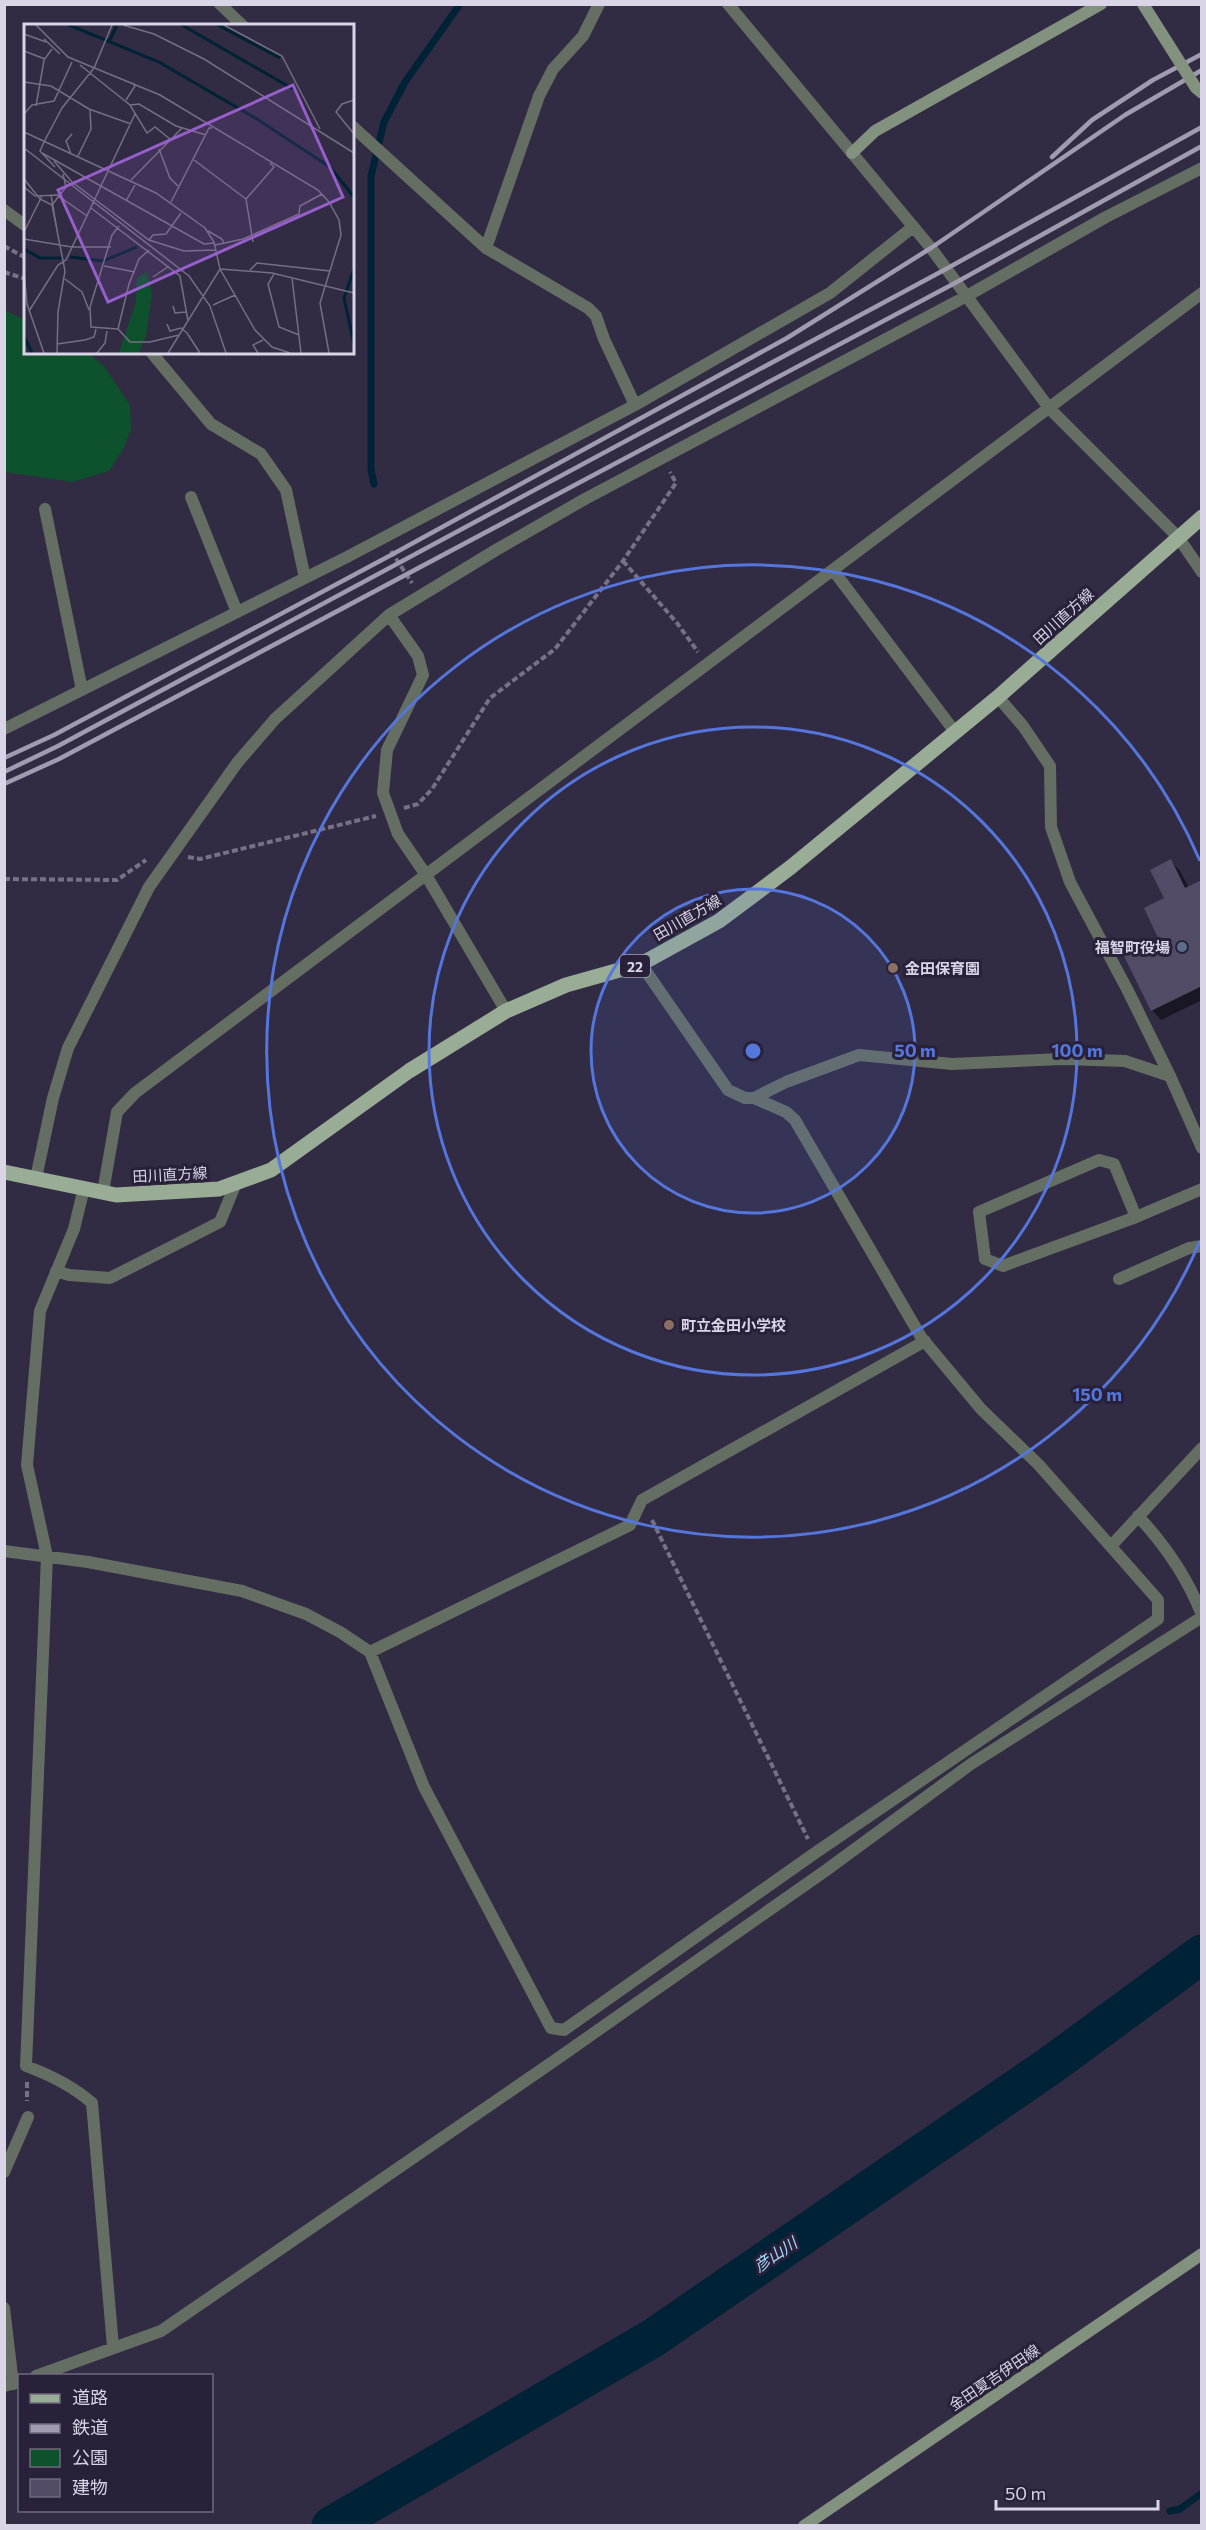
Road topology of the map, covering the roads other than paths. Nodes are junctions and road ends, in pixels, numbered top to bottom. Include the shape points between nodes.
1 (220, 4) edge
2 (599, 4) edge
3 (728, 4) edge
4 (1101, 4) edge
5 (1143, 4) edge
6 (241, 24) edge
7 (1202, 93) edge
8 (354, 128) edge
9 (852, 153) junction
10 (1202, 168) edge
11 (4, 210) edge
12 (24, 225) edge
13 (913, 227) junction
14 (486, 248) junction
15 (1202, 293) edge
16 (965, 297) junction
17 (152, 354) edge
18 (167, 354) edge
19 (160, 364) junction
20 (635, 405) junction
21 (1049, 408) junction
22 (191, 497) dead end
23 (45, 509) dead end
24 (1202, 517) edge
25 (1178, 537) junction
26 (833, 570) junction
27 (1202, 572) edge
28 (305, 578) junction
29 (237, 612) junction
30 (389, 615) junction
31 (82, 690) junction
32 (998, 697) junction
33 (4, 729) edge
34 (955, 732) junction
35 (426, 876) junction
36 (641, 964) junction
37 (506, 1011) junction
38 (1170, 1076) junction
39 (754, 1098) junction
40 (1202, 1148) edge
41 (4, 1172) edge
42 (36, 1178) junction
43 (236, 1183) junction
44 (84, 1188) junction
45 (1202, 1189) edge
46 (103, 1192) junction
47 (1136, 1217) junction
48 (1202, 1246) edge
49 (56, 1271) junction
50 (1119, 1279) dead end
51 (925, 1341) junction
52 (1202, 1448) edge
53 (1138, 1516) junction
54 (1111, 1546) junction
55 (4, 1551) edge
56 (47, 1556) junction
57 (1202, 1616) edge
58 (370, 1652) junction
59 (746, 1901) junction
60 (756, 1920) junction
61 (28, 2117) road end
62 (4, 2172) edge
63 (1202, 2254) edge
64 (4, 2308) edge
65 (113, 2347) junction
66 (41, 2374) edge
67 (12, 2384) edge
68 (804, 2526) edge

1 - 6 street
2 - 14 street via 583,36 553,69 539,96
3 - 9 street
4 - 9 main road via 875,131
5 - 7 main road, bridge
8 - 14 street
9 - 13 street
10 - 16 street
11 - 12 street
13 - 16 street
13 - 20 street via 830,293
14 - 20 street via 596,316
15 - 21 street
16 - 21 street
16 - 30 street via 575,505
17 - 19 street
18 - 19 street
19 - 28 street via 211,424 261,454 286,490
20 - 28 street
21 - 25 street
21 - 26 street
22 - 29 street
23 - 31 street
24 - 25 main road, 田川直方線 / 22
25 - 27 street
25 - 32 main road, 田川直方線 / 22
26 - 34 street
26 - 35 street
28 - 29 street
29 - 31 street
30 - 35 street via 418,656 423,675 387,750 383,793 398,834
30 - 42 street via 275,719 237,763 149,887 68,1048
31 - 33 street
32 - 34 main road, 田川直方線 / 22
32 - 38 street via 1050,766 1051,827 1058,853
34 - 36 main road, 田川直方線 / 22 via 719,921
35 - 37 street
35 - 46 street via 135,1093 117,1112
36 - 37 main road, 田川直方線 / 22 via 566,984
36 - 39 street via 728,1090
37 - 43 main road, 田川直方線 / 22 via 409,1071 271,1170
38 - 39 street via 1125,1061 1062,1059 952,1064 859,1055
38 - 40 street
39 - 51 street via 795,1120
41 - 42 main road, 田川直方線 / 22
42 - 44 main road, 田川直方線 / 22
43 - 46 main road, 田川直方線 / 22 via 219,1189 117,1195
43 - 49 street via 220,1222 110,1278
44 - 46 main road, 田川直方線 / 22
44 - 49 street via 74,1229
45 - 47 street
47 - 47 street via 1003,1266 985,1260 979,1212 1099,1160 1114,1164
48 - 50 street
49 - 56 street via 40,1311 27,1466
51 - 54 street via 981,1409 1039,1465
51 - 58 street via 642,1500 630,1525
52 - 53 street
53 - 54 street
53 - 57 street via 1188,1584
54 - 59 street via 1158,1600 1158,1619
55 - 56 street
56 - 58 street via 242,1591 306,1614
56 - 65 street via 26,2066 47,2074 92,2103
57 - 60 street via 971,1764
58 - 59 street via 424,1787 551,2028 564,2030
59 - 60 street
60 - 65 street via 161,2331
61 - 62 street
63 - 68 main road, 金田夏吉伊田線
64 - 67 street
65 - 66 street

